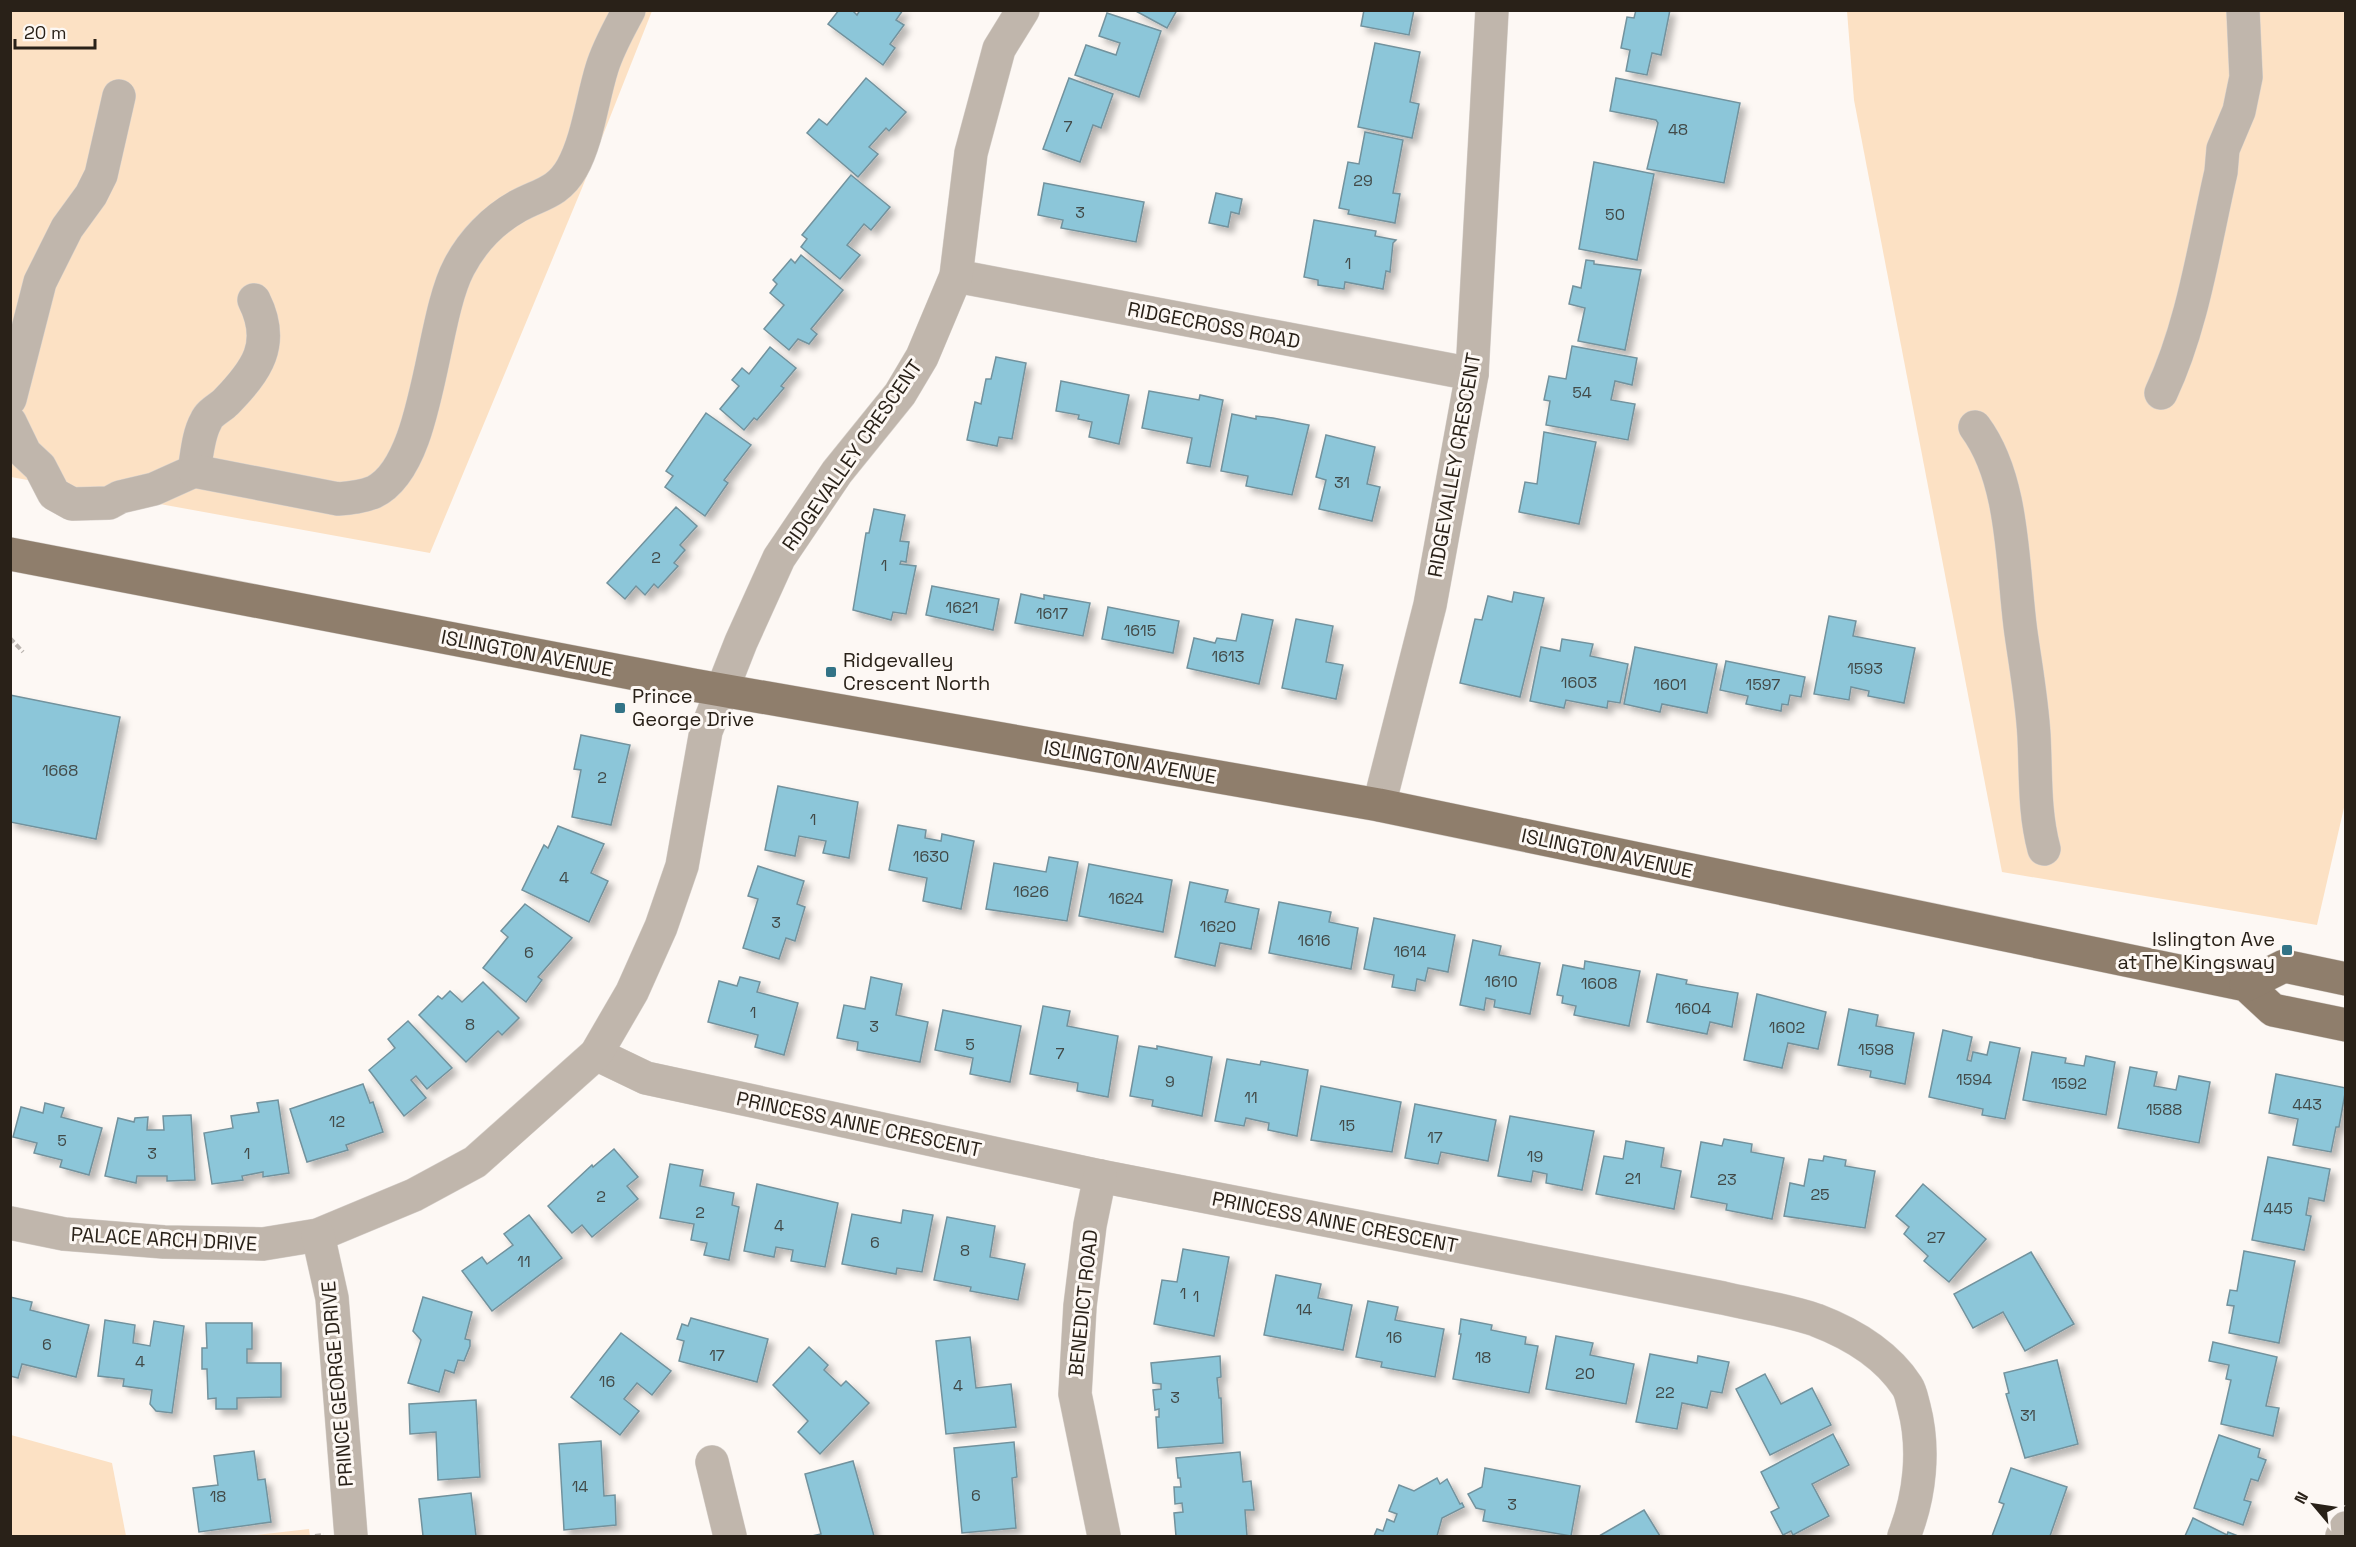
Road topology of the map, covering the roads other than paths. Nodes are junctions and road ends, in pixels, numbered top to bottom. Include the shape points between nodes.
1 (628, 10) edge
2 (1023, 10) edge
3 (1492, 10) edge
4 (2243, 10) edge
5 (119, 96) dead end
6 (956, 276) junction
7 (254, 300) dead end
8 (1472, 374) junction
9 (2161, 393) dead end
10 (10, 399) edge
11 (10, 422) edge
12 (1975, 427) dead end
13 (194, 471) junction
14 (10, 554) edge
15 (722, 690) junction
16 (1378, 805) junction
17 (2044, 849) dead end
18 (2346, 979) edge
19 (2246, 985) junction
20 (2346, 1025) edge
21 (596, 1054) junction
22 (1100, 1176) junction
23 (10, 1223) edge
24 (318, 1235) junction
25 (712, 1462) dead end
26 (2346, 1528) edge
27 (351, 1536) edge
28 (730, 1536) edge
29 (1104, 1536) edge
30 (1904, 1536) edge
31 (2342, 1536) edge

1 - 13 street via 602,67 572,167 560,184 544,196 502,216 485,231 448,289 408,450 396,473 376,491 338,499
2 - 6 street, RIDGEVALLEY CRESCENT via 999,49 971,153
3 - 8 street, RIDGEVALLEY CRESCENT
4 - 9 street via 2243,95 2223,149 2221,172 2174,365
5 - 10 street via 101,175 67,228 40,282
6 - 8 street, RIDGECROSS ROAD
6 - 15 street, RIDGEVALLEY CRESCENT via 921,357 900,394 837,472 779,558
7 - 13 street via 265,331 261,352 252,372 206,419
8 - 16 street, RIDGEVALLEY CRESCENT via 1430,605
11 - 13 street via 25,453 40,467 54,494 72,504 109,503
12 - 17 street via 1987,443 1995,467 2016,561 2021,632 2032,700 2038,825
14 - 15 main road, ISLINGTON AVENUE
15 - 16 main road, ISLINGTON AVENUE
15 - 21 street via 705,737 682,866 661,927 632,992
16 - 19 main road, ISLINGTON AVENUE
18 - 19 main road via 2284,966
19 - 20 main road via 2273,1010
21 - 22 street, PRINCESS ANNE CRESCENT via 646,1078
21 - 24 street via 475,1161 414,1195
22 - 29 street, BENEDICT ROAD via 1080,1306 1075,1394
22 - 30 street, PRINCESS ANNE CRESCENT via 1815,1320 1855,1338 1887,1362 1908,1388 1920,1431 1919,1471
23 - 24 street, PALACE ARCH DRIVE via 64,1234 164,1242 263,1244
24 - 27 street, PRINCE GEORGE DRIVE via 332,1298
25 - 28 street
26 - 31 street

